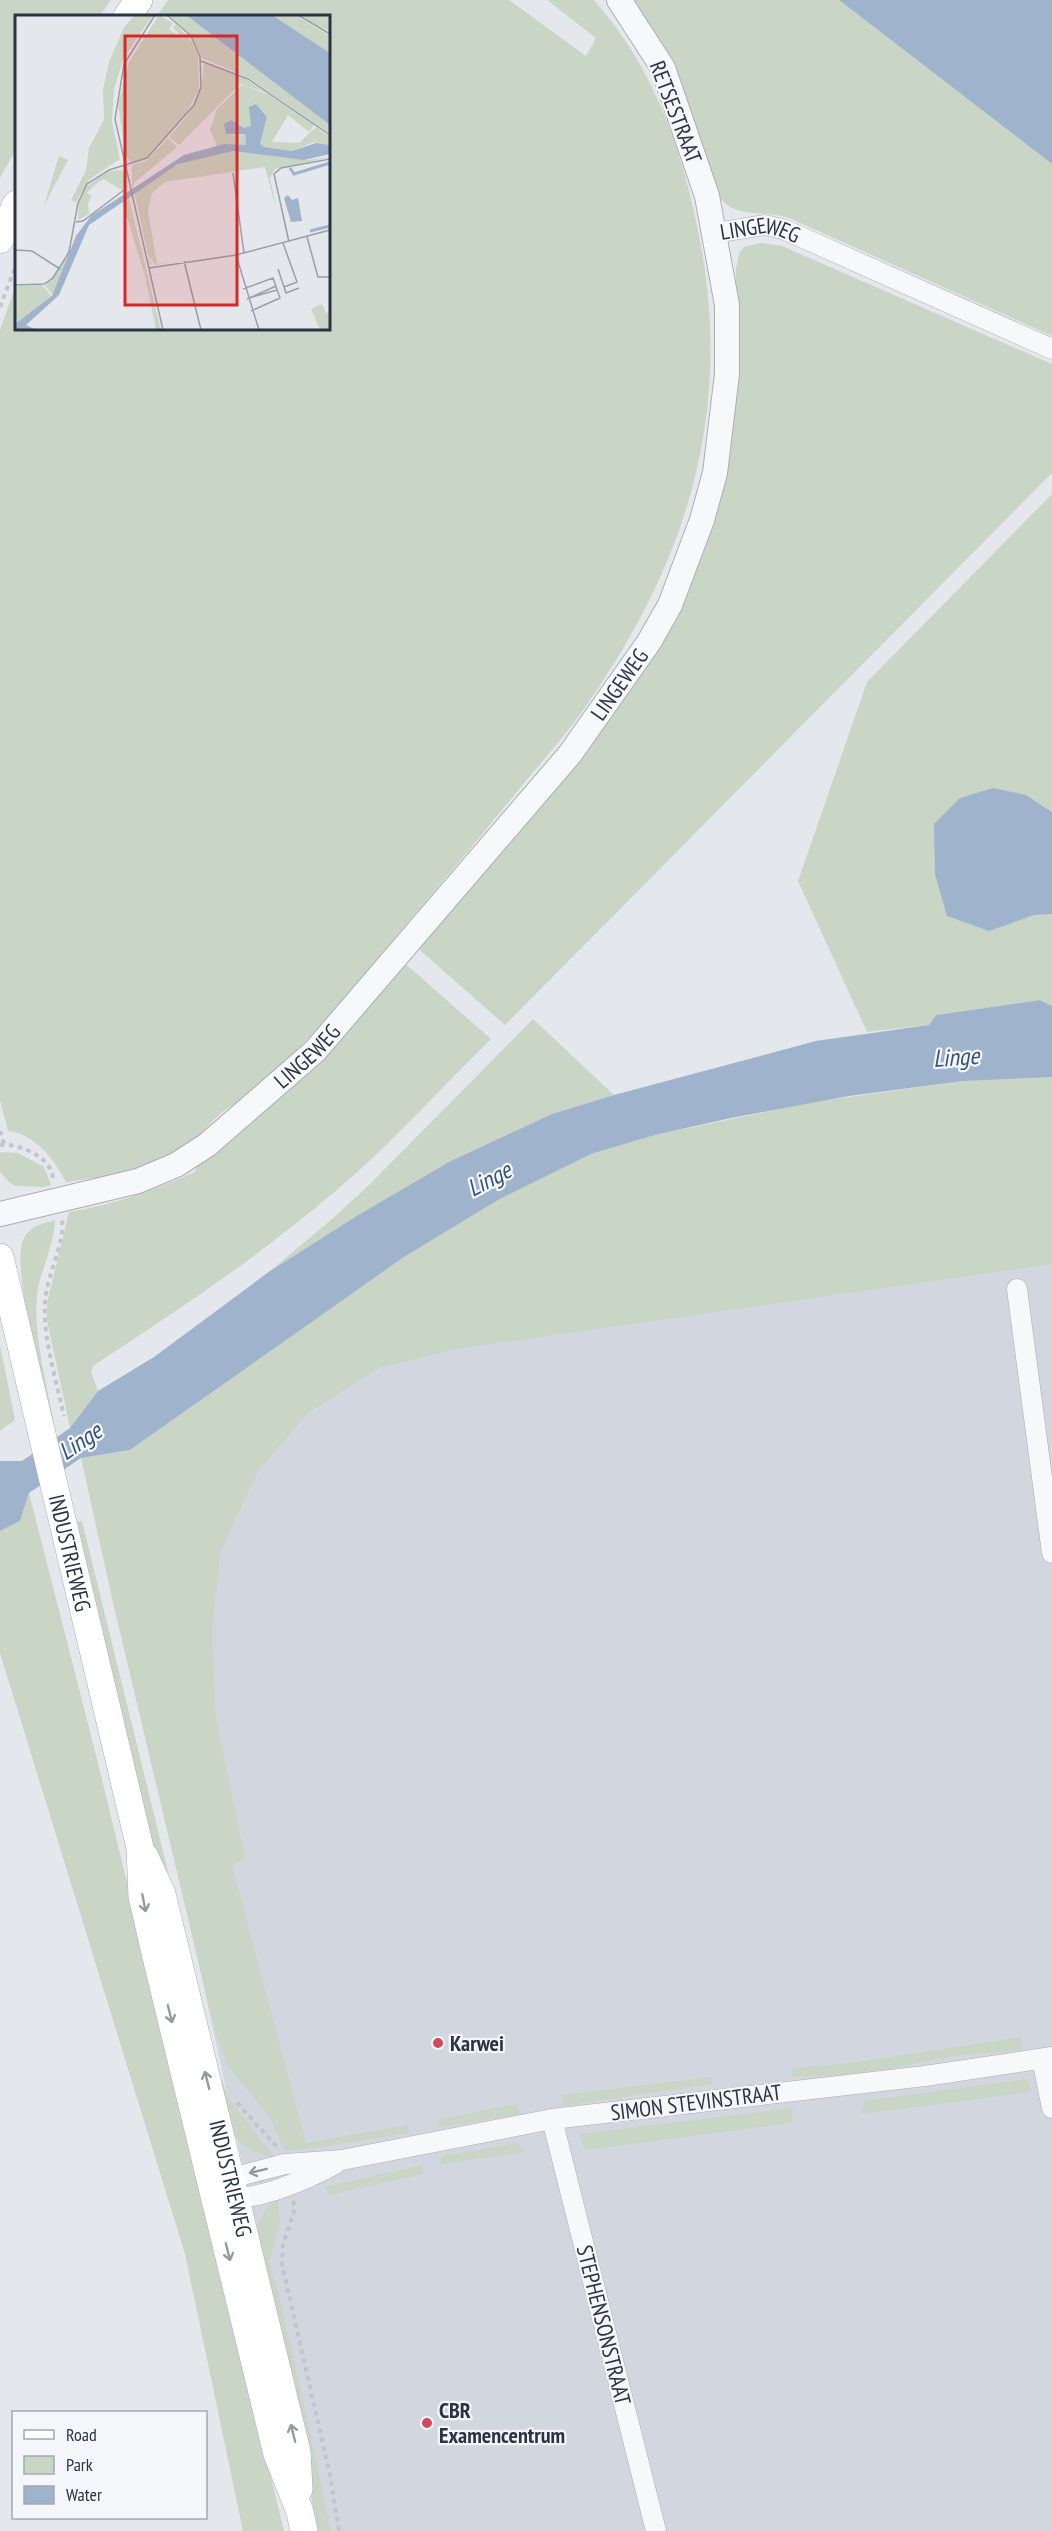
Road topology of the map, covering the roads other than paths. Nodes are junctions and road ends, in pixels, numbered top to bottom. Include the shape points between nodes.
1 (139, 0) edge
2 (619, 0) edge
3 (128, 15) edge
4 (15, 206) edge
5 (715, 232) junction
6 (0, 240) edge
7 (1052, 349) edge
8 (0, 1214) edge
9 (0, 1257) edge
10 (1017, 1289) dead end
11 (1052, 1553) edge
12 (1047, 2058) edge
13 (1052, 2108) edge
14 (552, 2119) junction
15 (227, 2191) junction
16 (302, 2522) edge
17 (656, 2531) edge

1 - 3 main road
2 - 5 street, RETSESTRAAT via 663,68 707,196
4 - 6 main road
5 - 7 street, LINGEWEG via 764,225 783,229
5 - 8 street, LINGEWEG via 727,305 727,374 715,473 702,520 670,605 649,642 570,754 315,1051 207,1145 176,1165 138,1181
9 - 15 main road, INDUSTRIEWEG via 140,1848 142,1896
10 - 11 street
12 - 13 street
12 - 14 street, SIMON STEVINSTRAAT
14 - 15 street, SIMON STEVINSTRAAT via 342,2160 313,2177
14 - 17 street, STEPHENSONSTRAAT
15 - 16 main road, INDUSTRIEWEG via 277,2454

